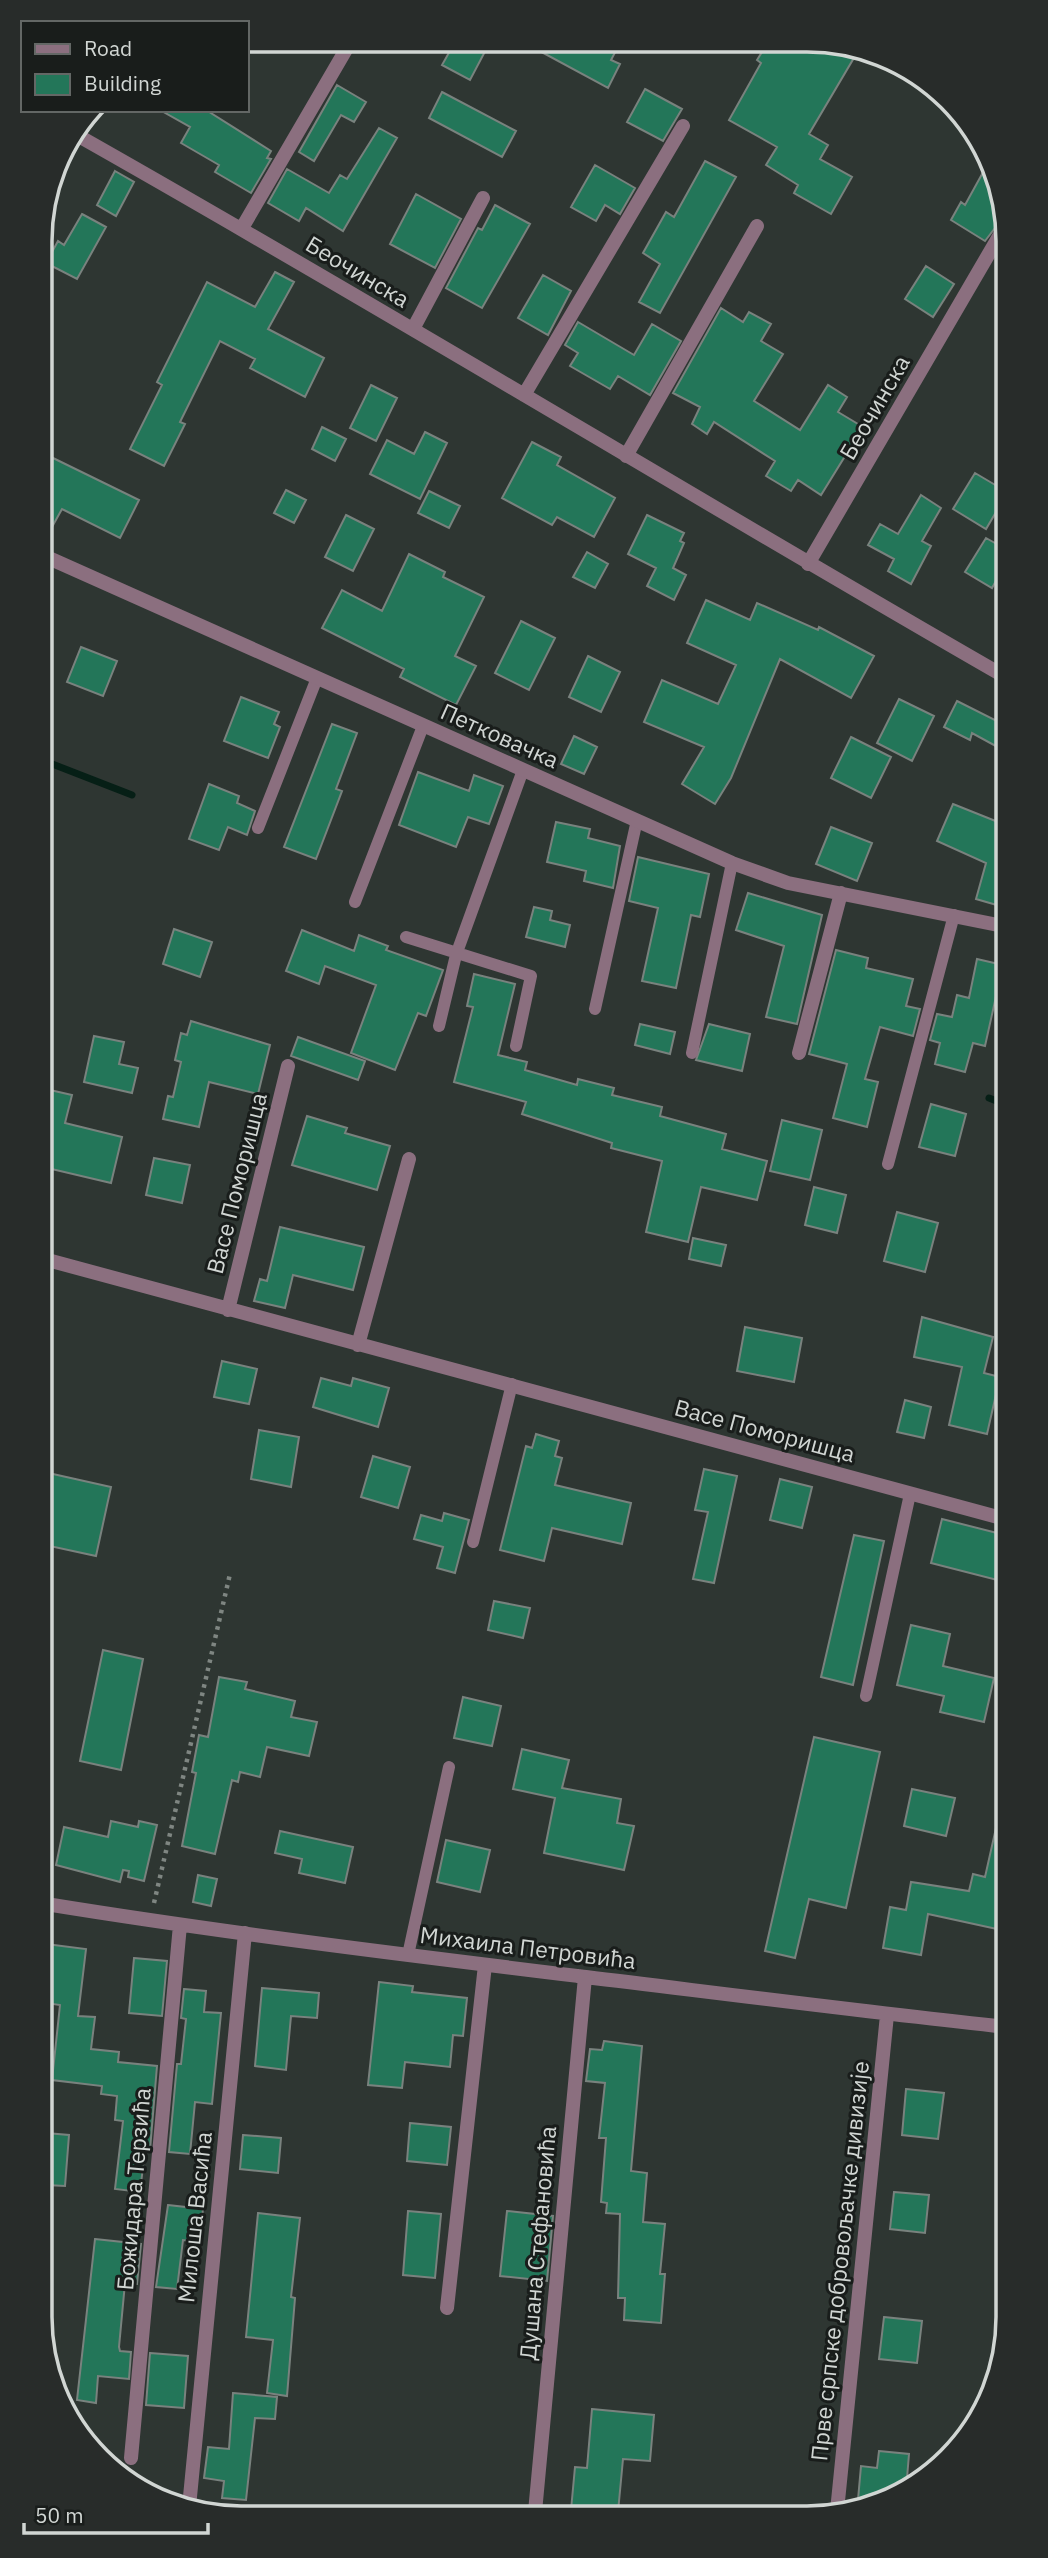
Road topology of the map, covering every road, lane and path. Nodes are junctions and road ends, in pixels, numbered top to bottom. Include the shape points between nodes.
1 (344, 53) edge
2 (683, 125) dead end
3 (83, 138) edge
4 (483, 198) dead end
5 (757, 226) dead end
6 (242, 228) junction
7 (996, 242) edge
8 (413, 330) junction
9 (523, 395) junction
10 (626, 456) junction
11 (53, 560) edge
12 (808, 564) junction
13 (996, 671) edge
14 (317, 678) junction
15 (423, 726) junction
16 (523, 770) junction
17 (637, 820) junction
18 (258, 828) dead end
19 (732, 863) junction
20 (841, 893) junction
21 (355, 902) dead end
22 (954, 915) junction
23 (996, 924) edge
24 (406, 937) dead end
25 (456, 955) junction
26 (594, 1009) dead end
27 (439, 1026) dead end
28 (516, 1046) dead end
29 (692, 1053) dead end
30 (799, 1053) dead end
31 (288, 1066) dead end
32 (409, 1159) dead end
33 (888, 1164) dead end
34 (53, 1261) edge
35 (228, 1310) junction
36 (358, 1346) junction
37 (512, 1384) junction
38 (910, 1494) junction
39 (995, 1516) edge
40 (473, 1542) dead end
41 (230, 1574) dead end
42 (866, 1696) dead end
43 (449, 1767) dead end
44 (53, 1905) edge
45 (150, 1921) junction
46 (180, 1925) junction
47 (245, 1933) junction
48 (408, 1955) junction
49 (485, 1965) junction
50 (585, 1977) junction
51 (887, 2015) junction
52 (995, 2026) edge
53 (447, 2308) dead end
54 (131, 2458) dead end
55 (190, 2498) edge
56 (838, 2503) edge
57 (536, 2506) edge

1 - 6 street
2 - 9 street
3 - 6 street, Беочинска
4 - 8 street
5 - 10 street
6 - 8 street, Беочинска
7 - 12 street, Беочинска
8 - 9 street, Беочинска
9 - 10 street, Беочинска
10 - 12 street, Беочинска
11 - 14 street, Петковачка
12 - 13 street, Беочинска
14 - 15 street, Петковачка
14 - 18 lane
15 - 16 street, Петковачка
15 - 21 lane
16 - 17 street, Петковачка
16 - 25 lane
17 - 19 street, Петковачка
17 - 26 lane
19 - 20 street, Петковачка via 788,883
19 - 29 lane
20 - 22 street, Петковачка
20 - 30 street
22 - 23 street, Петковачка
22 - 33 lane
24 - 25 lane
25 - 27 lane
25 - 28 lane via 531,976
31 - 35 street, Васе Поморишца
32 - 36 street
34 - 35 street, Васе Поморишца
35 - 36 street, Васе Поморишца
36 - 37 street, Васе Поморишца
37 - 38 street, Васе Поморишца
37 - 40 lane
38 - 39 street, Васе Поморишца
38 - 42 lane
41 - 45 path
43 - 48 lane
44 - 45 street, Михаила Петровића
45 - 46 street, Михаила Петровића
46 - 47 street, Михаила Петровића
46 - 54 street, Божидара Терзића
47 - 48 street, Михаила Петровића
47 - 55 street, Милоша Васића
48 - 49 street, Михаила Петровића
49 - 50 street, Михаила Петровића
49 - 53 street
50 - 51 street, Михаила Петровића
50 - 57 street, Душана Стефановића
51 - 52 street, Михаила Петровића
51 - 56 street, Прве српске добровољачке дивизије

